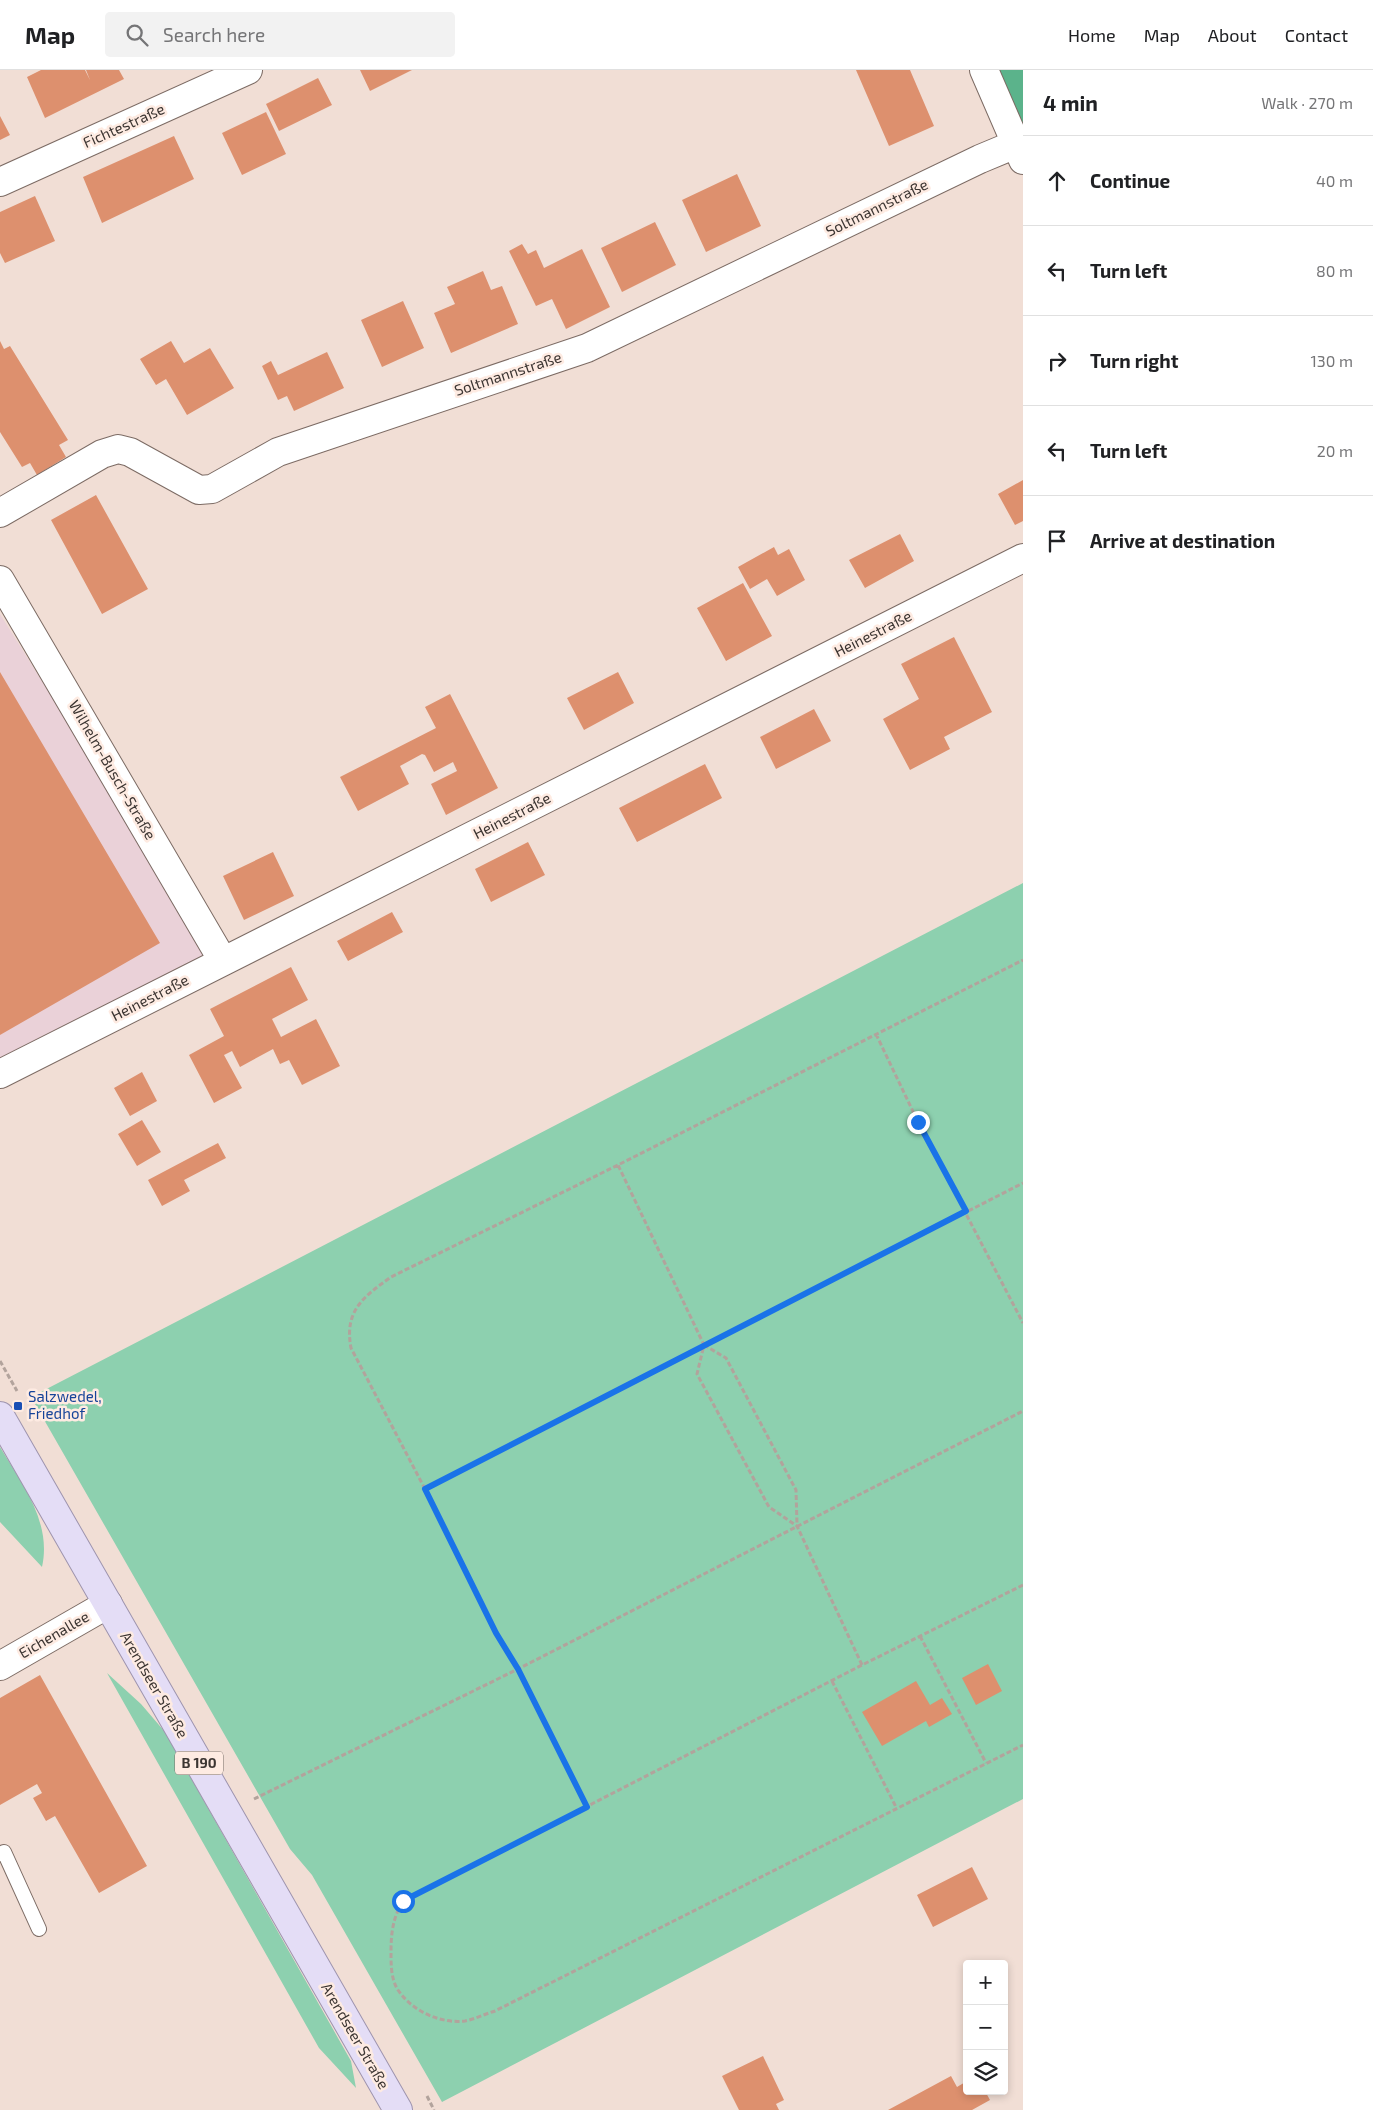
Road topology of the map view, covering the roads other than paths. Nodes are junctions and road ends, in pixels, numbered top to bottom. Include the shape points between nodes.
1 (248, 70) edge
2 (984, 70) edge
3 (1019, 152) edge
4 (0, 182) edge
5 (0, 513) edge
6 (1023, 558) edge
7 (0, 580) edge
8 (223, 961) junction
9 (0, 1074) edge
10 (0, 1416) edge
11 (108, 1604) junction
12 (0, 1666) edge
13 (0, 1854) edge
14 (39, 1929) dead end
15 (398, 2110) edge

1 - 4 street, Fichtestraße
2 - 3 street
3 - 5 street, Soltmannstraße via 980,158 587,348 278,452 212,488 199,490 130,452 118,449 102,454
6 - 8 street, Heinestraße
7 - 8 street, Wilhelm-Busch-Straße
8 - 9 street, Heinestraße
10 - 11 main road, Arendseer Straße / B 190
11 - 12 street, Eichenallee
11 - 15 main road, Arendseer Straße / B 190
13 - 14 lane via 4,1852

